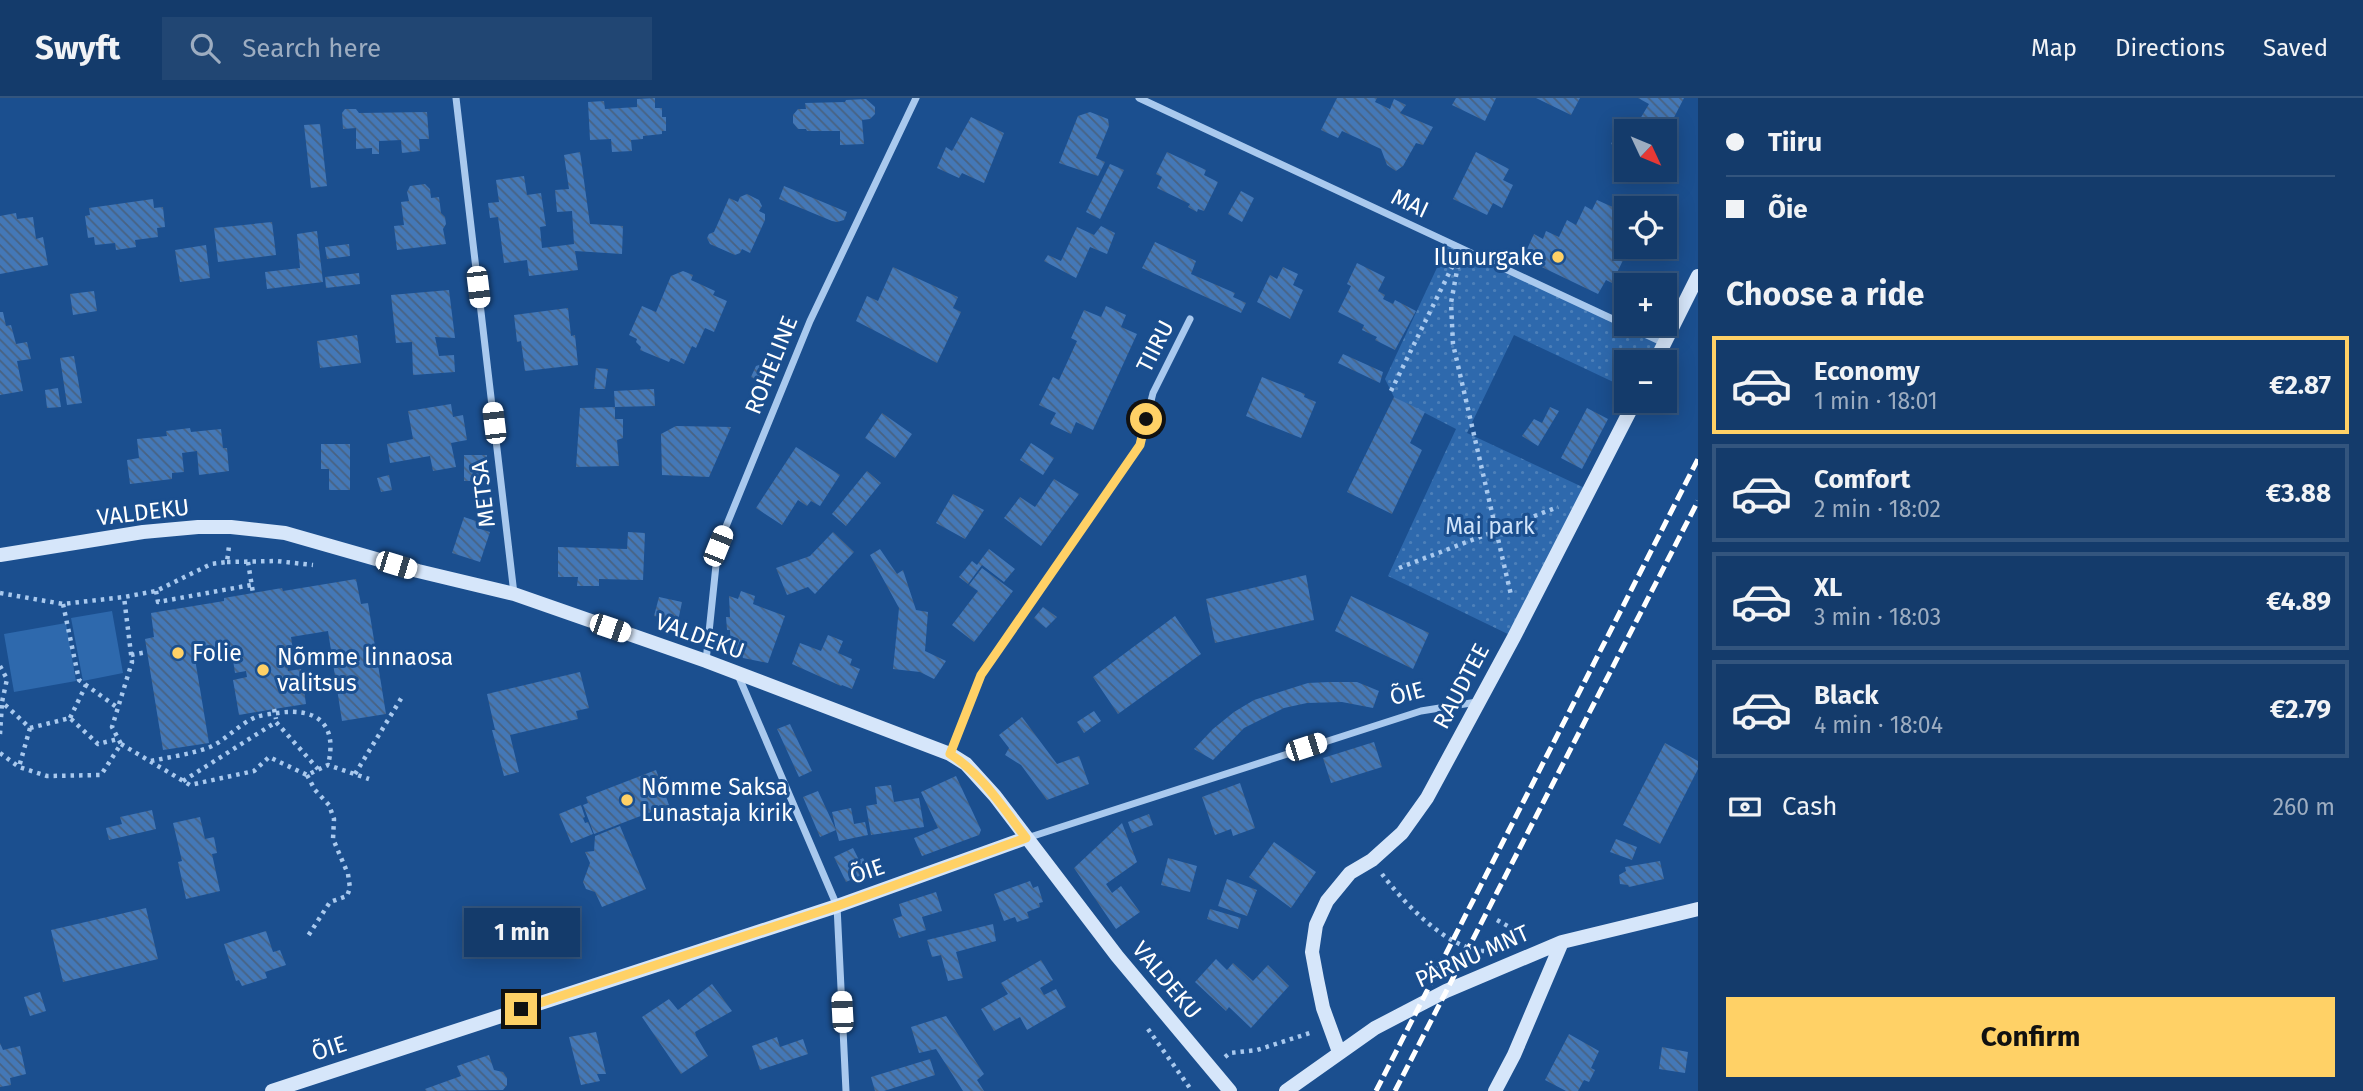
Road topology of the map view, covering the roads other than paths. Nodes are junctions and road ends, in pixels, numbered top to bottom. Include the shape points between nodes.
1 (456, 98) edge
2 (916, 98) edge
3 (1139, 98) edge
4 (1168, 98) edge
5 (1163, 107) junction
6 (1698, 276) edge
7 (1190, 319) dead end
8 (1664, 343) junction
9 (1661, 350) edge
10 (1629, 413) edge
11 (0, 555) edge
12 (514, 594) junction
13 (706, 661) junction
14 (738, 673) junction
15 (1478, 702) junction
16 (950, 754) junction
17 (1026, 838) junction
18 (837, 906) junction
19 (1698, 909) edge
20 (1562, 942) junction
21 (1339, 1052) junction
22 (272, 1091) edge
23 (846, 1091) edge
24 (1230, 1091) edge
25 (1286, 1091) edge
26 (1495, 1091) edge

1 - 12 street, METSA
2 - 13 street, ROHELINE via 810,321 718,546
3 - 5 street, MAI
4 - 5 street
5 - 8 street, MAI
6 - 8 street
7 - 16 street, TIIRU via 1153,393 1140,445 981,675
8 - 9 street
10 - 15 street, RAUDTEE
11 - 12 street, VALDEKU via 143,532 231,527 285,533
12 - 13 street, VALDEKU
13 - 14 street, VALDEKU
14 - 16 street, VALDEKU
14 - 18 street
15 - 17 street, ÕIE via 1421,711
15 - 21 street, RAUDTEE via 1427,798 1402,833 1350,873 1327,901 1316,925 1312,952 1323,1008
16 - 17 street, VALDEKU via 966,764 995,796
17 - 18 street, ÕIE
17 - 24 street, VALDEKU
18 - 22 street, ÕIE
18 - 23 street
19 - 20 street, PÄRNU MNT
20 - 21 street, PÄRNU MNT via 1422,1002
20 - 26 street
21 - 25 street, PÄRNU MNT

